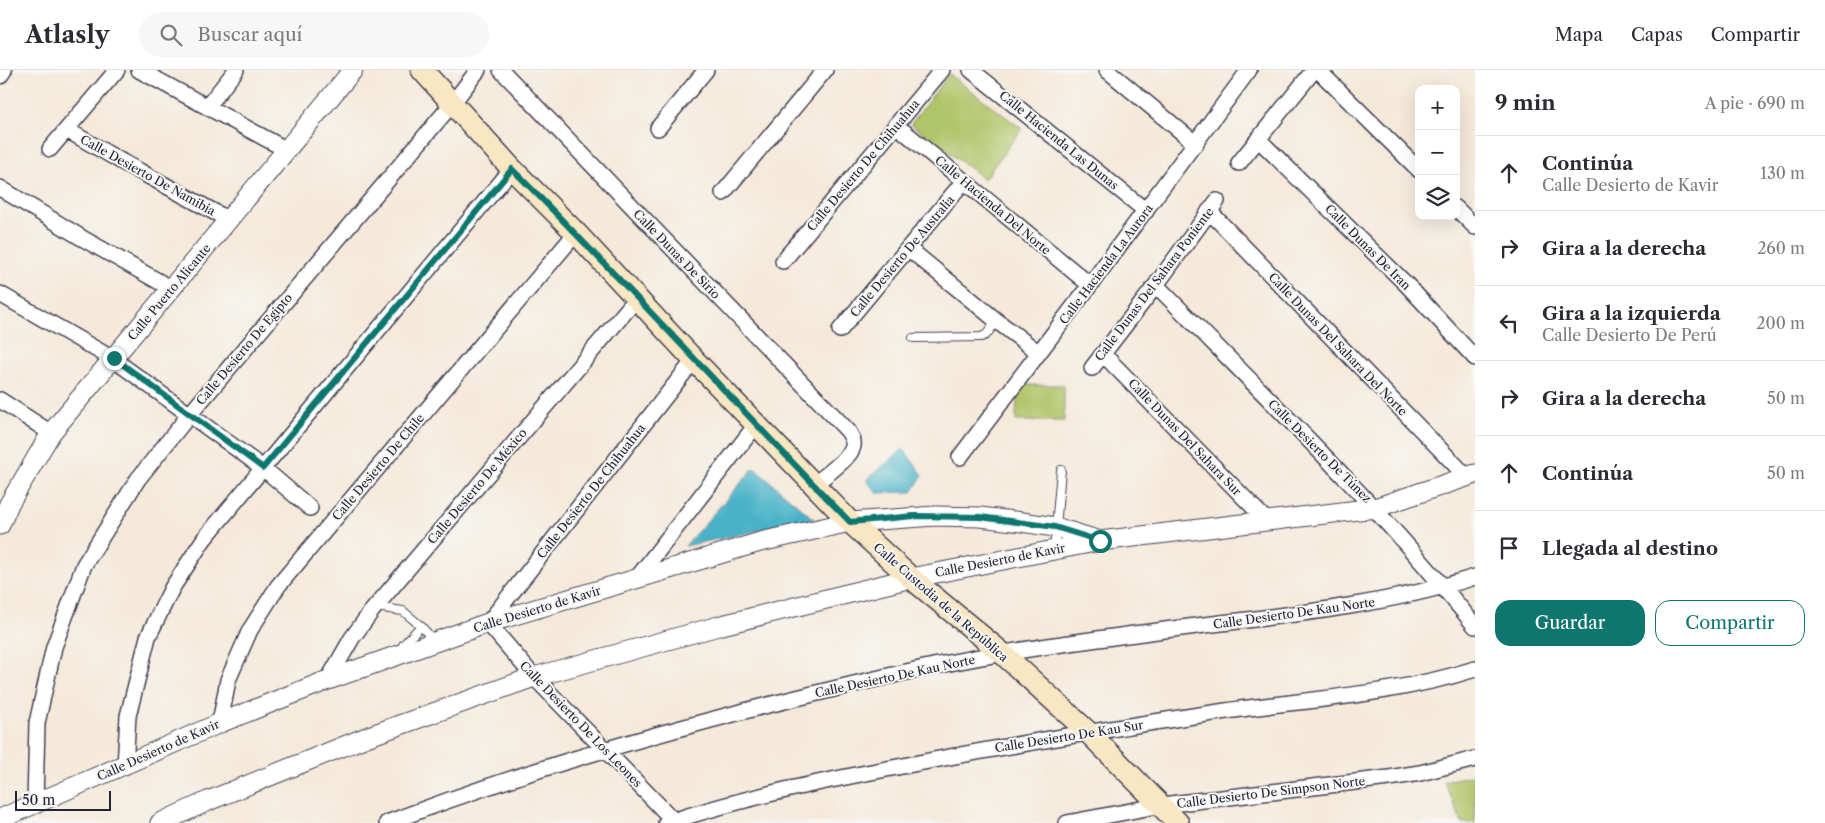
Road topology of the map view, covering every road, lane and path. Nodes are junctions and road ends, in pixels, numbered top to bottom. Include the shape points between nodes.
1 (4, 70) edge
2 (117, 70) edge
3 (139, 70) edge
4 (236, 70) edge
5 (353, 70) edge
6 (422, 70) edge
7 (478, 70) edge
8 (501, 70) edge
9 (706, 70) edge
10 (825, 70) edge
11 (942, 70) edge
12 (971, 70) edge
13 (1107, 70) edge
14 (1316, 70) edge
15 (1246, 71) edge
16 (0, 76) edge
17 (452, 104) junction
18 (207, 107) junction
19 (896, 125) junction
20 (658, 128) dead end
21 (67, 130) junction
22 (1258, 139) junction
23 (1196, 144) junction
24 (50, 149) dead end
25 (287, 150) junction
26 (1239, 163) dead end
27 (1415, 166) edge
28 (512, 169) junction
29 (964, 181) junction
30 (0, 188) edge
31 (723, 193) dead end
32 (1213, 206) joint
33 (1146, 211) junction
34 (1460, 212) edge
35 (229, 220) junction
36 (1475, 227) edge
37 (576, 233) junction
38 (908, 248) junction
39 (783, 261) dead end
40 (1090, 285) junction
41 (1156, 285) junction
42 (172, 288) junction
43 (0, 294) edge
44 (637, 298) junction
45 (997, 321) junction
46 (840, 330) dead end
47 (913, 338) dead end
48 (1039, 354) junction
49 (1103, 354) junction
50 (114, 358) junction
51 (1475, 358) edge
52 (694, 360) junction
53 (1092, 368) dead end
54 (0, 400) edge
55 (190, 414) junction
56 (756, 425) junction
57 (51, 433) junction
58 (960, 457) dead end
59 (263, 468) junction
60 (1061, 470) dead end
61 (1471, 476) edge
62 (814, 485) junction
63 (4, 501) edge
64 (310, 508) dead end
65 (1375, 508) junction
66 (1267, 521) junction
67 (850, 522) junction
68 (0, 525) edge
69 (1055, 527) junction
70 (1100, 541) junction
71 (1054, 550) junction
72 (1475, 577) edge
73 (637, 578) junction
74 (911, 578) junction
75 (1444, 587) junction
76 (374, 607) junction
77 (488, 623) junction
78 (421, 626) junction
79 (1475, 626) edge
80 (435, 642) junction
81 (1002, 653) junction
82 (403, 654) junction
83 (1475, 669) edge
84 (534, 677) junction
85 (328, 680) junction
86 (220, 723) junction
87 (1088, 732) junction
88 (603, 749) junction
89 (1475, 759) edge
90 (125, 766) junction
91 (35, 803) junction
92 (1162, 805) junction
93 (0, 819) edge
94 (672, 822) edge
95 (160, 823) edge
96 (387, 823) edge
97 (1068, 823) edge
98 (1178, 823) edge

1 - 16 street
2 - 21 street
3 - 18 street
4 - 18 street
5 - 25 street, Calle Puerto Alicante
6 - 17 main road, Calle Custodia de la República
7 - 17 street, Calle Desierto De Egipto
8 - 62 street, Calle Dunas De Sirio via 852,438 850,454
9 - 20 street
10 - 31 street
11 - 19 street, Calle Desierto De Chihuahua
12 - 33 street, Calle Hacienda Las Dunas
13 - 23 street
14 - 22 street
14 - 27 street
15 - 23 street, Calle Hacienda La Aurora
17 - 28 main road, Calle Custodia de la República
17 - 55 street, Calle Desierto De Egipto
18 - 25 street
19 - 29 street, Calle Hacienda Del Norte
19 - 39 street, Calle Desierto De Chihuahua
21 - 24 street
21 - 35 street, Calle Desierto De Namibia
22 - 26 street
22 - 51 street, Calle Dunas De Iran via 1408,285
23 - 33 street, Calle Hacienda La Aurora
25 - 35 street, Calle Puerto Alicante
28 - 37 main road, Calle Custodia de la República
28 - 59 street
29 - 38 street, Calle Desierto De Australia
29 - 40 street, Calle Hacienda Del Norte
30 - 42 street
32 - 41 street, Calle Dunas Del Sahara Poniente
32 - 61 street, Calle Dunas Del Sahara Del Norte
33 - 40 street, Calle Hacienda La Aurora
34 - 36 street
35 - 42 street, Calle Puerto Alicante
37 - 44 main road, Calle Custodia de la República
37 - 86 street, Calle Desierto De Chile via 278,586 250,630 228,680
38 - 45 street
38 - 46 street, Calle Desierto De Australia
40 - 48 street, Calle Hacienda La Aurora
41 - 49 street, Calle Dunas Del Sahara Poniente
41 - 65 street, Calle Desierto De Túnez
42 - 50 street, Calle Puerto Alicante
43 - 50 street
44 - 52 main road, Calle Custodia de la República
44 - 76 street, Calle Desierto De México
45 - 47 lane via 981,337
45 - 48 street
48 - 58 street, Calle Hacienda La Aurora
49 - 53 street, Calle Dunas Del Sahara Poniente
49 - 66 street, Calle Dunas Del Sahara Sur
50 - 55 street
50 - 57 street, Calle Puerto Alicante
52 - 56 main road, Calle Custodia de la República
52 - 77 street, Calle Desierto De Chihuahua
54 - 57 street
55 - 59 street
55 - 91 street, Calle Desierto De Egipto via 138,480 84,565 54,647 37,723
56 - 62 main road, Calle Custodia de la República
56 - 73 street
57 - 63 street, Calle Puerto Alicante
59 - 64 street
59 - 90 street via 204,539 172,588 148,637 128,716
60 - 69 lane
61 - 65 street, Calle Desierto de Kavir
62 - 67 main road, Calle Custodia de la República
63 - 68 street, Calle Puerto Alicante
65 - 66 street, Calle Desierto de Kavir
65 - 75 street, Calle Desierto De Túnez
66 - 70 street, Calle Desierto de Kavir
67 - 69 street, Calle Desierto de Kavir via 935,516 980,517
67 - 73 street, Calle Desierto de Kavir via 760,542
67 - 74 main road, Calle Custodia de la República
69 - 70 street, Calle Desierto de Kavir
69 - 71 lane
70 - 71 street, Calle Desierto de Kavir
71 - 74 street, Calle Desierto de Kavir
72 - 75 street, Calle Desierto De Kau Norte
73 - 77 street, Calle Desierto de Kavir
74 - 81 main road, Calle Custodia de la República
74 - 84 street, Calle Desierto de Kavir via 722,625
75 - 79 street, Calle Desierto De Túnez
75 - 81 street, Calle Desierto De Kau Norte via 1335,609
76 - 78 lane via 403,611
76 - 85 street, Calle Desierto De México
77 - 80 street, Calle Desierto de Kavir
77 - 84 street, Calle Desierto De Los Leones
78 - 80 lane
78 - 82 lane via 404,645
80 - 82 street, Calle Desierto de Kavir
81 - 87 main road, Calle Custodia de la República
81 - 88 street, Calle Desierto De Kau Norte via 808,695
82 - 85 street, Calle Desierto de Kavir
83 - 87 street, Calle Desierto De Kau Sur via 1358,695
84 - 88 street, Calle Desierto De Los Leones
84 - 95 street, Calle Desierto de Kavir via 369,736
85 - 86 street, Calle Desierto de Kavir
86 - 90 street, Calle Desierto de Kavir
87 - 92 main road, Calle Custodia de la República
87 - 94 street, Calle Desierto De Kau Sur via 801,786
88 - 94 street, Calle Desierto De Los Leones
88 - 96 street, Calle Desierto De Kau Norte via 440,802
89 - 92 street, Calle Desierto De Simpson Norte via 1390,778
90 - 91 street, Calle Desierto de Kavir
91 - 93 street, Calle Desierto de Kavir
92 - 97 street, Calle Desierto De Simpson Norte
92 - 98 main road, Calle Custodia de la República

